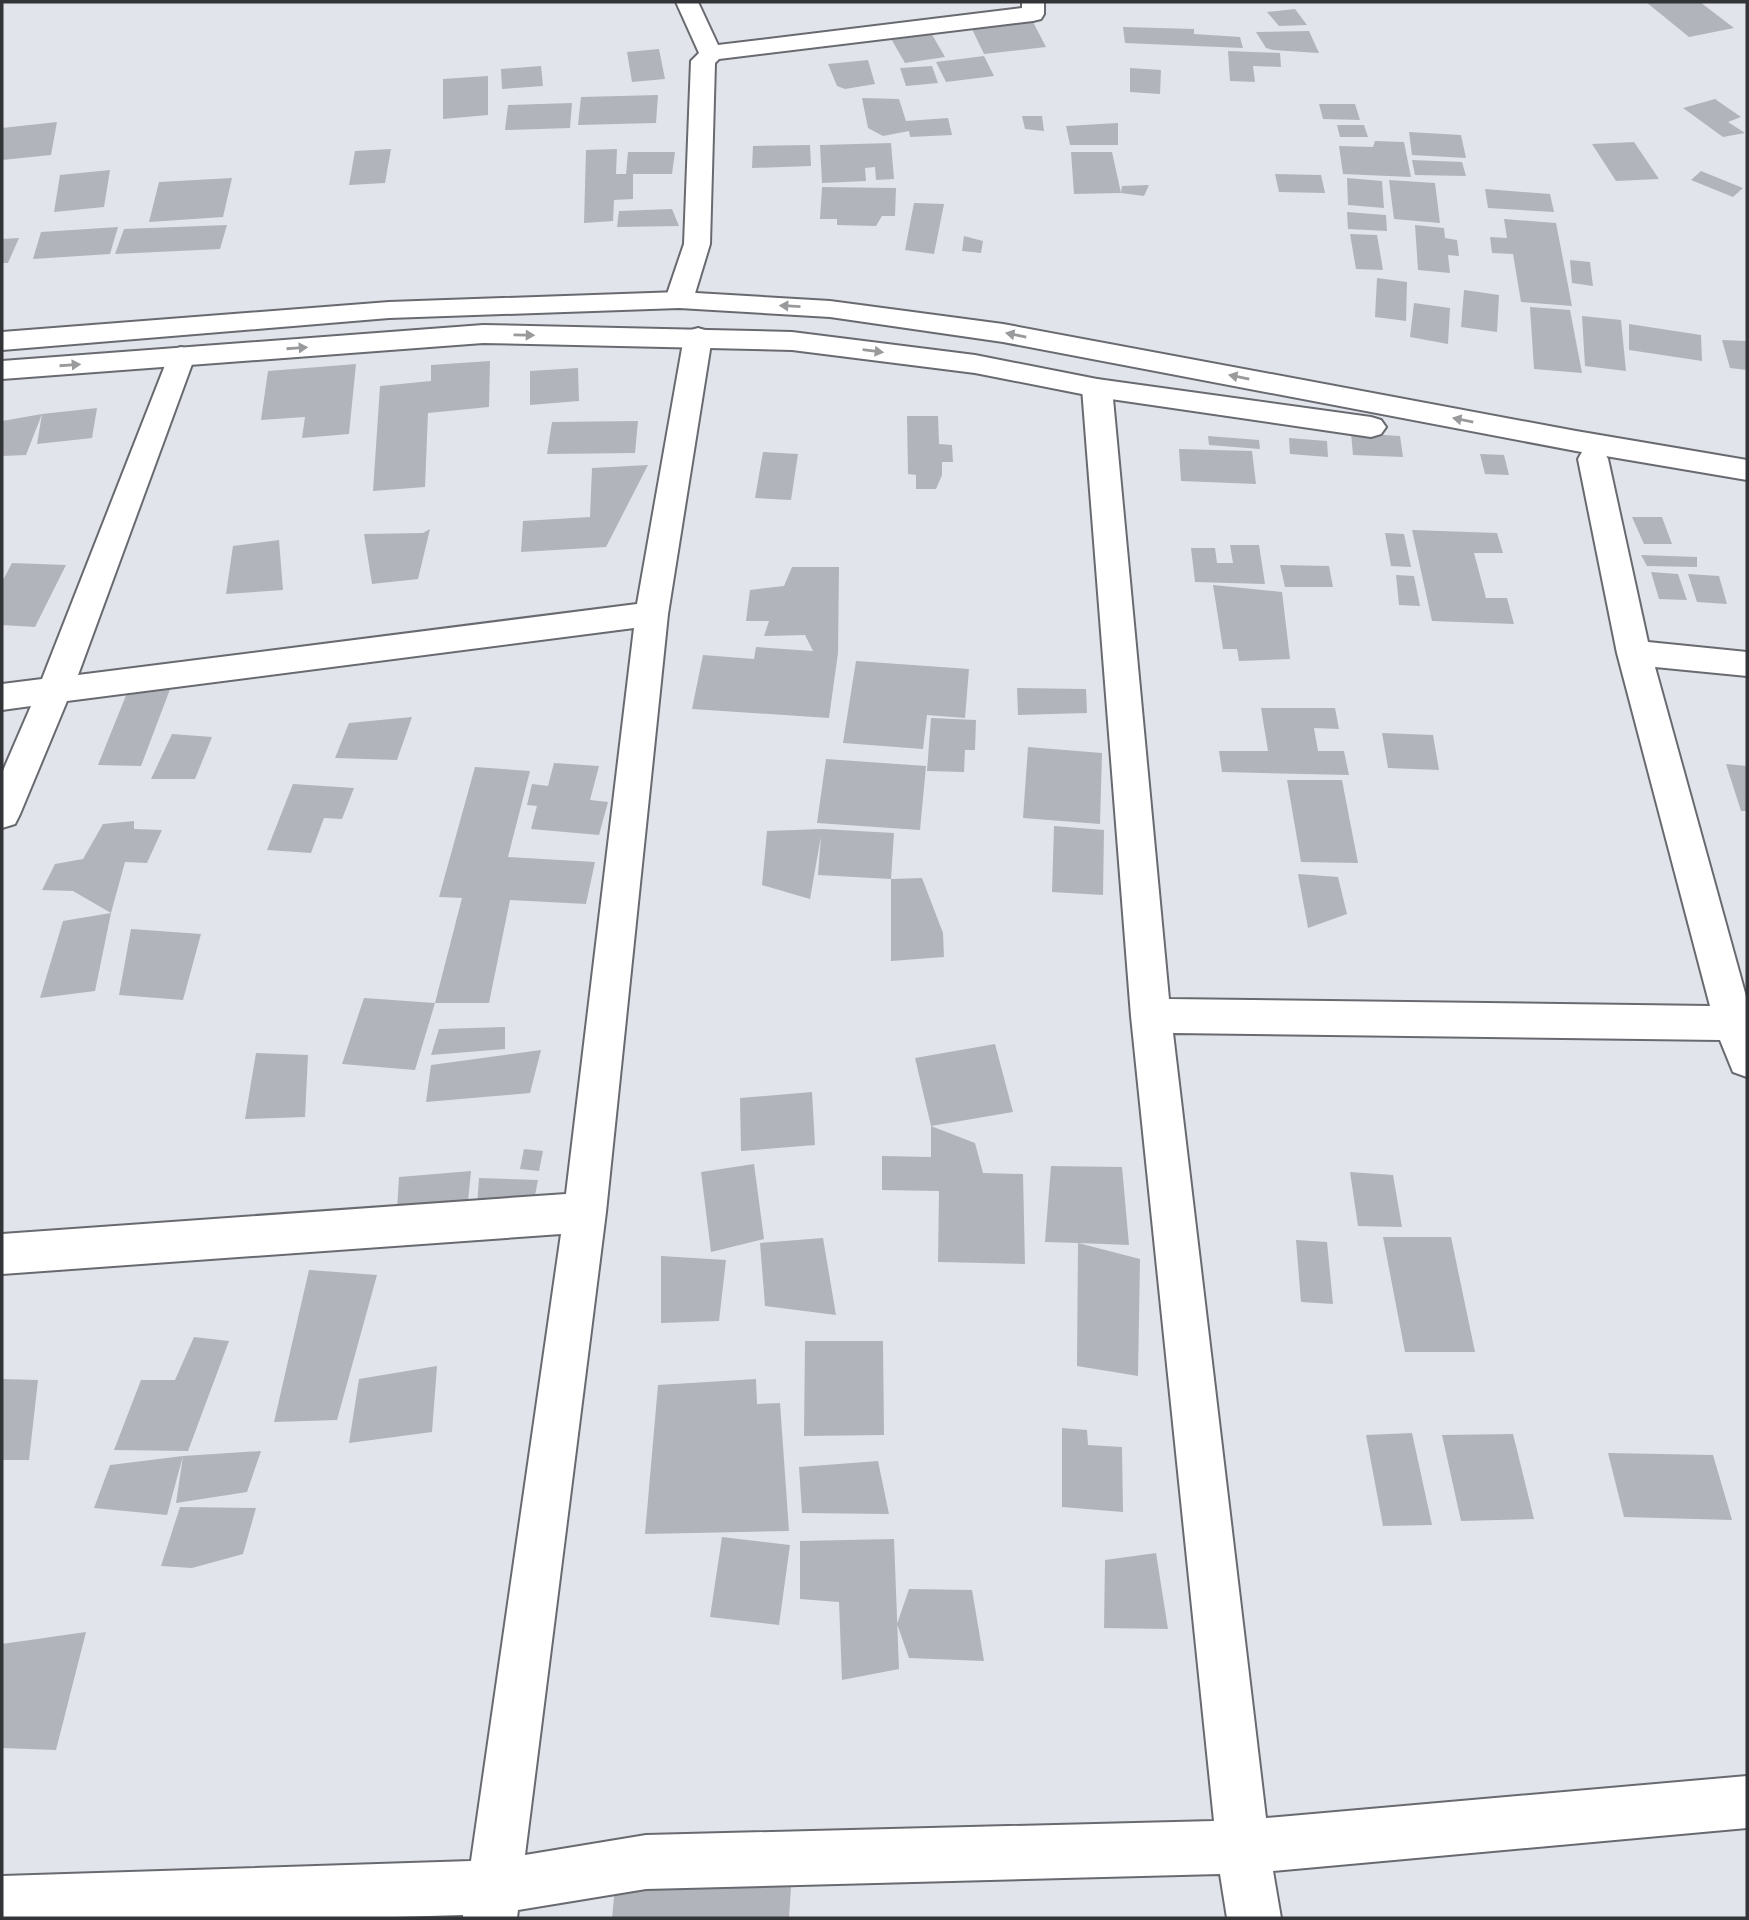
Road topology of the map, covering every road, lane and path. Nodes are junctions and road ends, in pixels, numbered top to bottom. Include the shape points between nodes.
1 (687, 2) edge
2 (1033, 2) edge
3 (711, 54) junction
4 (679, 300) junction
5 (698, 337) junction
6 (2, 341) edge
7 (181, 356) junction
8 (2, 370) edge
9 (1097, 388) junction
10 (1593, 459) junction
11 (1747, 470) edge
12 (1747, 493) edge
13 (652, 614) junction
14 (1634, 653) junction
15 (1747, 664) edge
16 (55, 691) junction
17 (2, 697) edge
18 (2, 814) edge
19 (1151, 1016) junction
20 (1734, 1023) junction
21 (1747, 1060) edge
22 (585, 1212) junction
23 (2, 1254) edge
24 (1747, 1802) edge
25 (1243, 1847) junction
26 (2, 1903) edge
27 (491, 1903) edge
28 (1254, 1918) edge

1 - 3 street
2 - 3 street via 1033,14
3 - 4 street via 703,61 697,244
4 - 6 street via 389,310
11 -> 4 street via 1003,332 830,309
7 -> 5 street via 483,334
5 -> 9 street via 792,341 923,357
5 - 13 street
8 -> 7 street
7 - 16 street
9 - 10 street
9 - 19 street
10 - 12 street
10 - 14 street
13 - 16 street
13 - 22 street
14 - 15 street
14 - 20 street
16 - 17 street
16 - 18 street
19 - 20 street
19 - 25 street
20 - 21 street
22 - 23 street
22 - 27 street
24 - 25 street
25 - 27 street via 646,1861
25 - 28 street
26 - 27 street

